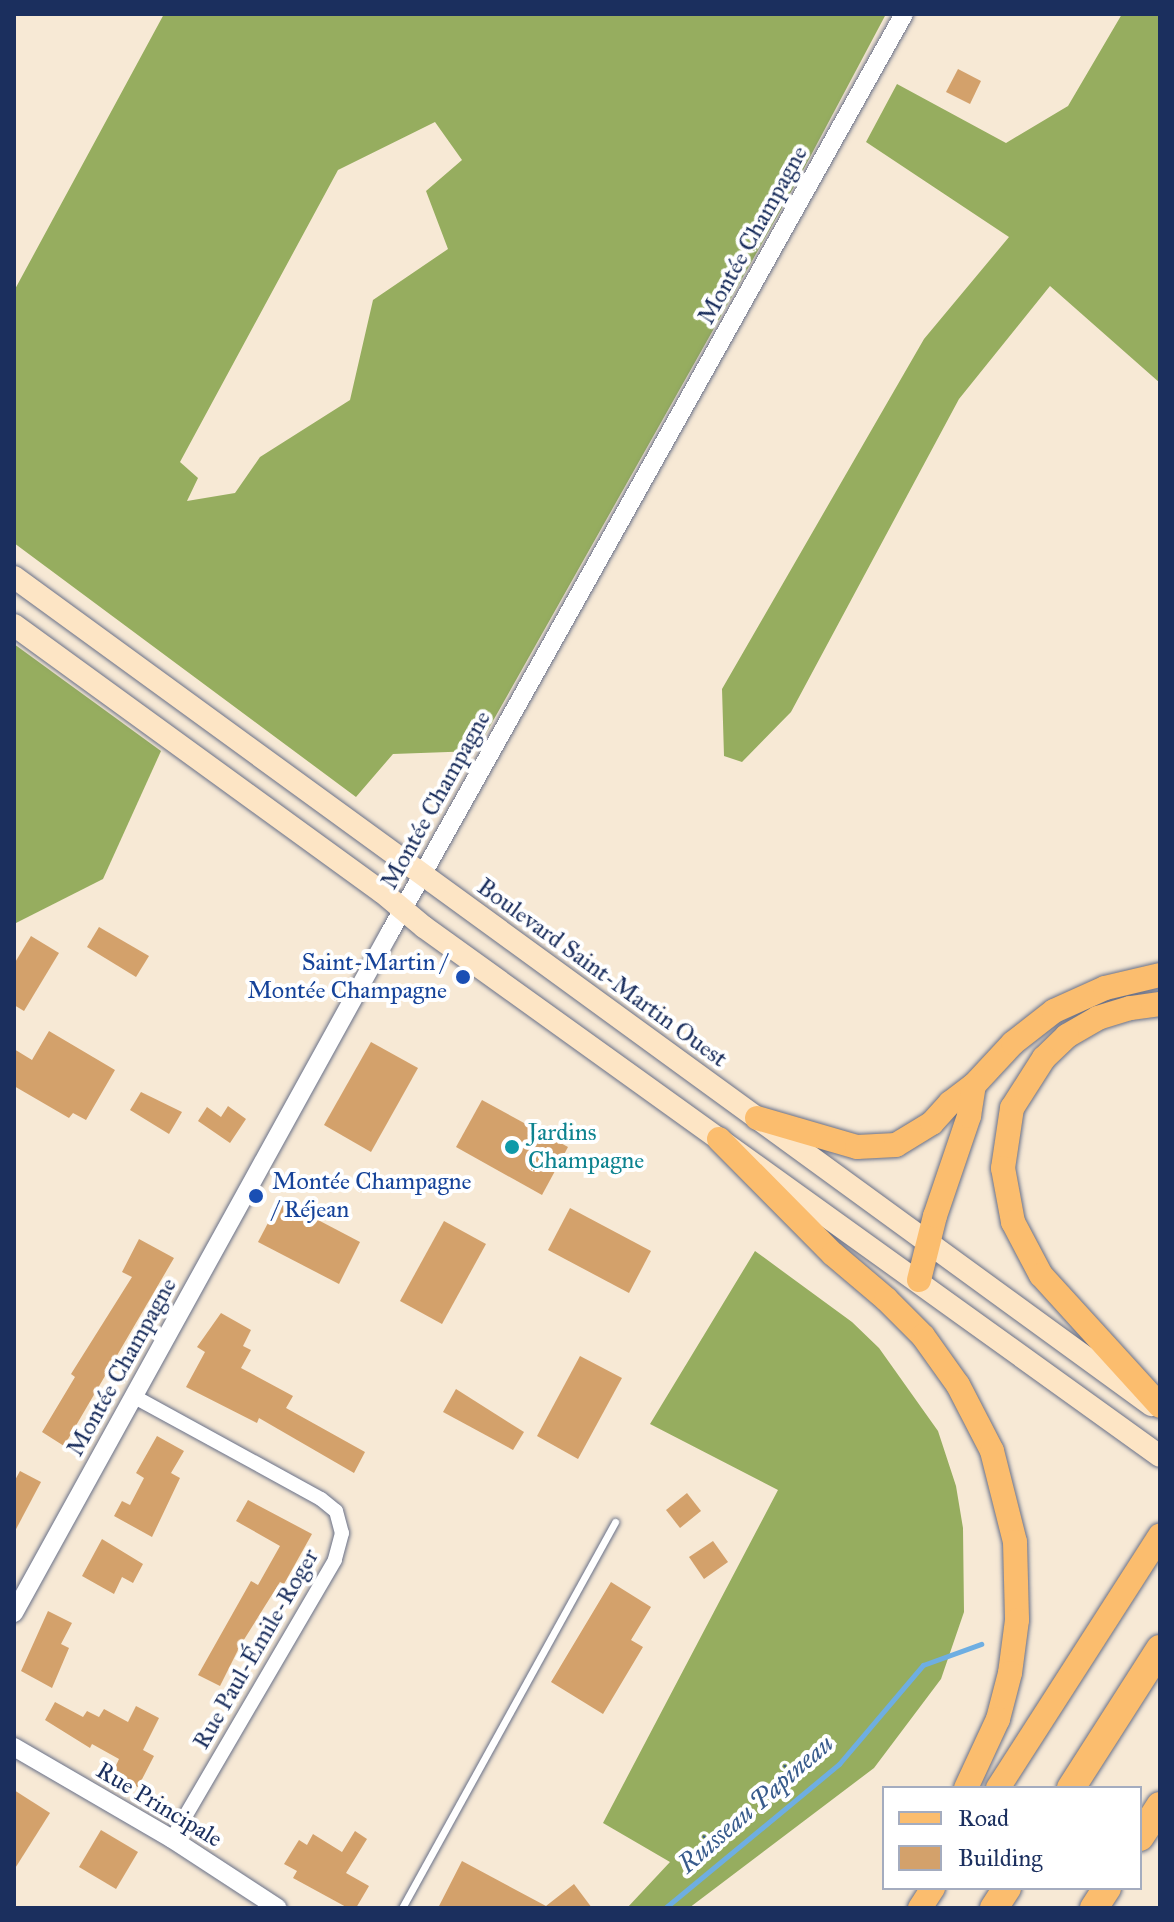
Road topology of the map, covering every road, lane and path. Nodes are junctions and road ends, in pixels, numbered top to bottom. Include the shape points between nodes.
1 (904, 14) edge
2 (14, 577) edge
3 (14, 625) edge
4 (423, 874) junction
5 (403, 909) junction
6 (1160, 975) edge
7 (1160, 1004) edge
8 (974, 1085) junction
9 (757, 1118) junction
10 (719, 1139) junction
11 (928, 1245) junction
12 (919, 1280) junction
13 (133, 1396) junction
14 (1160, 1409) edge
15 (1157, 1454) edge
16 (615, 1522) dead end
17 (1160, 1536) edge
18 (14, 1613) edge
19 (1160, 1649) edge
20 (14, 1747) edge
21 (967, 1786) edge
22 (999, 1786) edge
23 (1072, 1786) edge
24 (1160, 1806) edge
25 (1142, 1834) edge
26 (172, 1839) junction
27 (913, 1890) edge
28 (932, 1890) edge
29 (1006, 1890) edge
30 (1106, 1890) edge
31 (278, 1908) edge
32 (402, 1908) edge
33 (904, 1908) edge
34 (920, 1908) edge
35 (994, 1908) edge
36 (1094, 1908) edge

1 - 4 street, Montée Champagne
2 - 4 main road, Boulevard Saint-Martin Ouest
3 - 5 main road
4 - 5 street, Montée Champagne
4 - 9 main road, Boulevard Saint-Martin Ouest
5 - 10 main road
5 - 13 street, Montée Champagne
6 - 8 main road via 1064,1005 1013,1043
7 - 14 main road via 1098,1018 1044,1058 1012,1108 1003,1168 1013,1222 1041,1275
8 - 9 main road via 915,1136 887,1147 857,1147
8 - 11 main road
9 - 11 main road, Boulevard Saint-Martin Ouest
10 - 12 main road
10 - 21 main road via 923,1336 958,1385 992,1451 1015,1542 1017,1620 1003,1703
11 - 12 main road
11 - 14 main road, Boulevard Saint-Martin Ouest
12 - 15 main road
13 - 18 street, Montée Champagne
13 - 26 street, Rue Paul-Émile-Roger via 321,1499 336,1511 342,1533 335,1560
16 - 32 lane
17 - 22 main road
19 - 23 highway
20 - 26 street, Rue Principale
24 - 25 highway
26 - 31 street, Rue Principale
27 - 33 main road
28 - 34 main road
29 - 35 highway
30 - 36 highway

